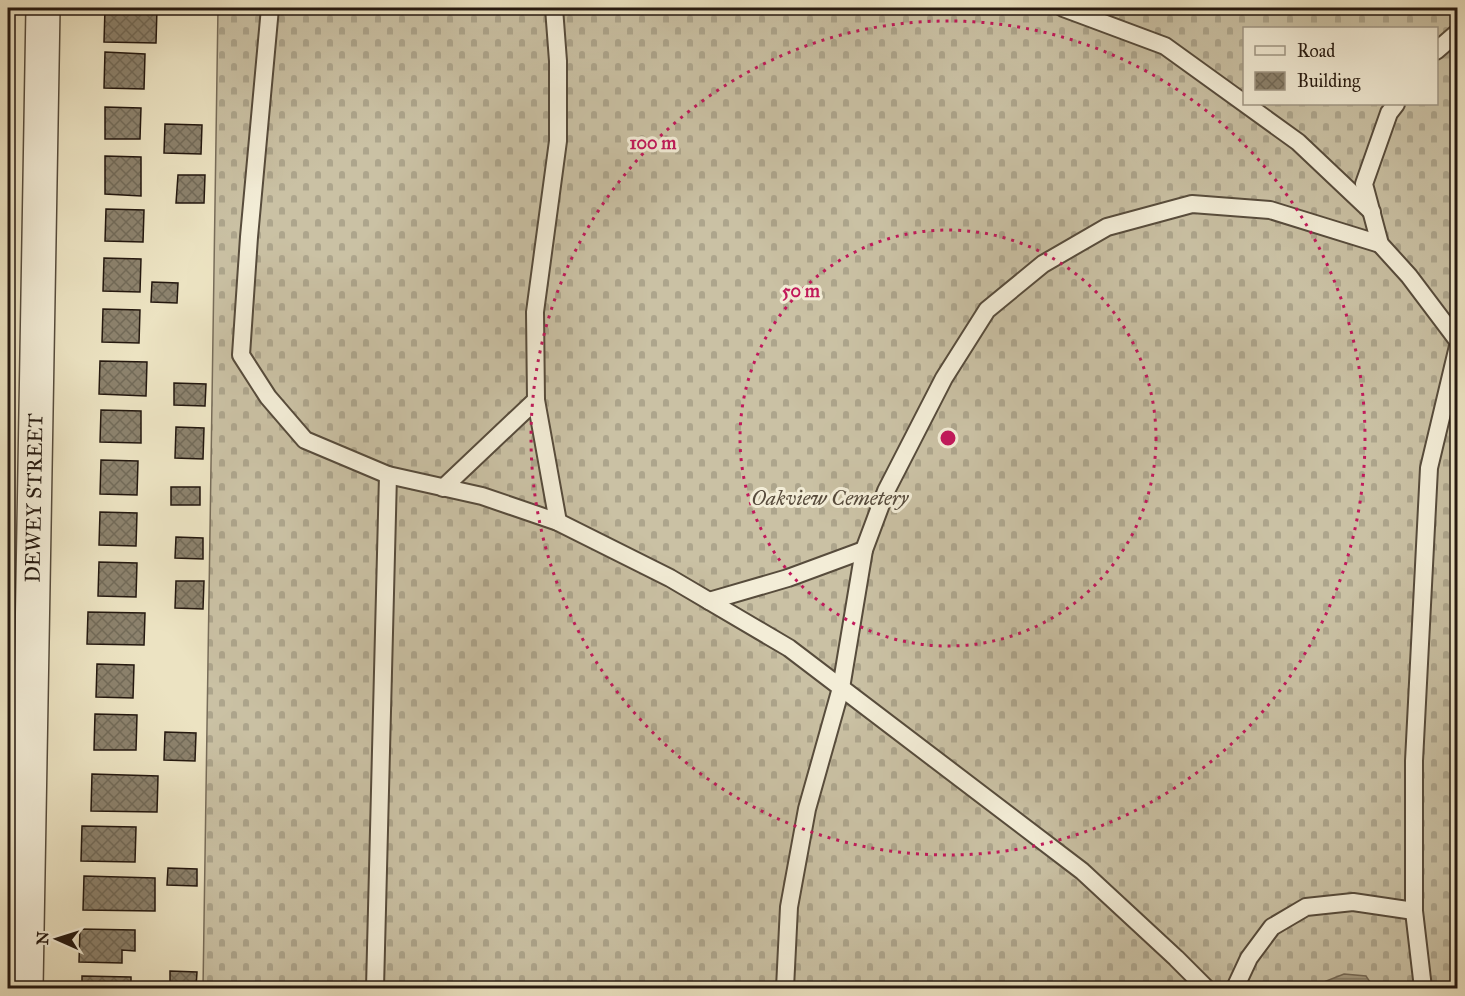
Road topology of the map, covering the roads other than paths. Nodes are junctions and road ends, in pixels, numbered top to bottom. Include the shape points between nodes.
1 (43, 8) edge
2 (270, 8) edge
3 (554, 8) edge
4 (1063, 8) edge
5 (1458, 32) edge
6 (1438, 50) edge
7 (1243, 102) edge
8 (1247, 105) edge
9 (1395, 105) edge
10 (1372, 212) junction
11 (1380, 244) junction
12 (1458, 341) edge
13 (1458, 346) edge
14 (536, 400) junction
15 (387, 476) junction
16 (443, 488) junction
17 (558, 522) junction
18 (864, 550) junction
19 (709, 601) junction
20 (841, 688) junction
21 (1414, 911) junction
22 (26, 988) edge
23 (375, 988) edge
24 (785, 988) edge
25 (1206, 988) edge
26 (1235, 988) edge
27 (1423, 988) edge

1 - 22 street, DEWEY STREET
2 - 15 lane via 241,355 268,398 305,440
3 - 14 lane via 558,141 535,312
4 - 7 lane via 1165,46
5 - 6 lane
8 - 10 lane via 1298,142
9 - 10 lane via 1364,184
10 - 11 lane
11 - 12 lane via 1410,276
11 - 18 lane via 1270,210 1192,204 1107,227 1043,264 987,310 950,369 886,491
13 - 21 lane via 1429,468 1414,761
14 - 16 lane
14 - 17 lane
15 - 16 lane
15 - 23 lane
16 - 17 lane via 482,496
17 - 19 lane
18 - 19 lane
18 - 20 lane
19 - 20 lane via 789,648
20 - 24 lane via 807,808 789,907
20 - 25 lane via 1082,871
21 - 26 lane via 1353,902 1306,908 1272,927 1249,958
21 - 27 lane

